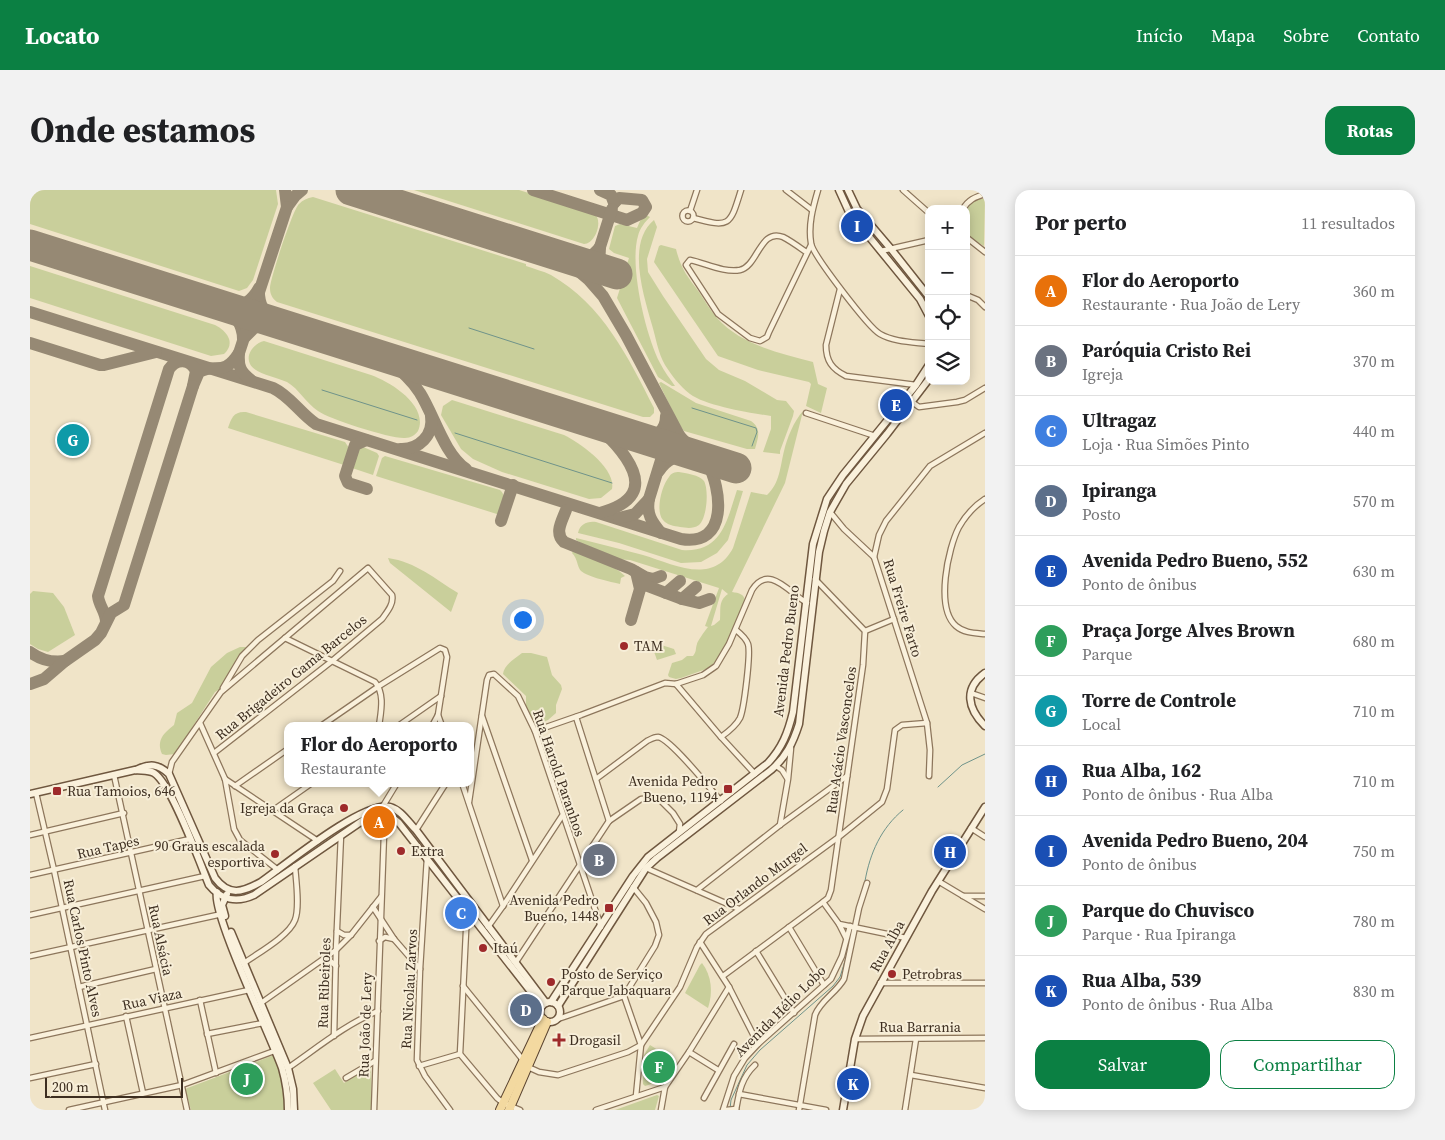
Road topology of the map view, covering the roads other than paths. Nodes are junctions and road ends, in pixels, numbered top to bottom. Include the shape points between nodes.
1 (696, 190) edge
2 (741, 190) edge
3 (786, 190) edge
4 (818, 190) edge
5 (835, 190) edge
6 (839, 190) edge
7 (848, 190) edge
8 (903, 190) edge
9 (985, 194) edge
10 (845, 205) junction
11 (965, 205) edge
12 (925, 209) edge
13 (812, 210) junction
14 (690, 211) junction
15 (693, 218) junction
16 (970, 240) edge
17 (925, 241) edge
18 (810, 245) junction
19 (892, 249) junction
20 (984, 250) edge
21 (881, 251) junction
22 (806, 252) junction
23 (840, 289) junction
24 (927, 295) edge
25 (970, 297) edge
26 (985, 307) edge
27 (925, 308) edge
28 (925, 343) edge
29 (925, 371) edge
30 (925, 384) edge
31 (916, 385) junction
32 (985, 388) edge
33 (912, 402) junction
34 (806, 413) dead end
35 (985, 433) edge
36 (875, 436) junction
37 (985, 499) edge
38 (830, 512) junction
39 (822, 523) junction
40 (844, 529) junction
41 (874, 557) junction
42 (340, 571) dead end
43 (809, 573) junction
44 (817, 581) junction
45 (815, 592) junction
46 (828, 592) junction
47 (316, 595) junction
48 (805, 602) junction
49 (324, 605) junction
50 (814, 606) junction
51 (894, 619) junction
52 (736, 630) junction
53 (865, 631) junction
54 (985, 634) edge
55 (285, 638) junction
56 (332, 661) junction
57 (985, 673) edge
58 (676, 684) junction
59 (379, 686) junction
60 (221, 692) junction
61 (971, 693) junction
62 (441, 696) junction
63 (985, 698) edge
64 (482, 714) junction
65 (438, 715) junction
66 (576, 717) junction
67 (328, 722) edge
68 (380, 722) edge
69 (404, 722) edge
70 (434, 722) edge
71 (441, 722) edge
72 (200, 723) junction
73 (927, 723) junction
74 (985, 726) edge
75 (535, 731) junction
76 (721, 737) junction
77 (791, 746) junction
78 (284, 752) edge
79 (214, 753) junction
80 (474, 761) edge
81 (172, 762) junction
82 (160, 766) junction
83 (776, 766) junction
84 (135, 770) junction
85 (152, 772) junction
86 (114, 774) junction
87 (170, 774) junction
88 (755, 774) junction
89 (848, 776) junction
90 (930, 776) dead end
91 (160, 778) junction
92 (225, 779) junction
93 (788, 779) junction
94 (596, 780) junction
95 (235, 786) junction
96 (306, 787) edge
97 (395, 787) edge
98 (443, 787) edge
99 (464, 787) edge
100 (472, 787) edge
101 (33, 793) edge
102 (721, 801) junction
103 (469, 802) junction
104 (383, 806) junction
105 (985, 806) edge
106 (272, 811) junction
107 (124, 813) junction
108 (985, 815) edge
109 (562, 816) junction
110 (393, 817) junction
111 (609, 821) junction
112 (976, 821) junction
113 (780, 825) junction
114 (971, 828) junction
115 (416, 830) junction
116 (45, 832) junction
117 (679, 832) junction
118 (30, 835) edge
119 (341, 836) junction
120 (840, 836) junction
121 (985, 837) edge
122 (190, 839) junction
123 (318, 841) junction
124 (132, 853) junction
125 (576, 853) junction
126 (587, 853) junction
127 (427, 858) junction
128 (532, 860) junction
129 (580, 865) junction
130 (295, 866) junction
131 (646, 868) junction
132 (54, 870) junction
133 (278, 870) junction
134 (440, 874) junction
135 (30, 875) edge
136 (205, 876) junction
137 (426, 876) junction
138 (572, 878) junction
139 (584, 881) junction
140 (938, 881) junction
141 (867, 883) dead end
142 (633, 887) junction
143 (224, 888) junction
144 (140, 890) junction
145 (697, 890) junction
146 (217, 893) junction
147 (382, 896) junction
148 (962, 896) junction
149 (978, 896) junction
150 (985, 896) edge
151 (226, 898) junction
152 (823, 902) junction
153 (503, 906) junction
154 (978, 906) junction
155 (373, 907) junction
156 (62, 909) junction
157 (467, 909) junction
158 (739, 909) junction
159 (985, 910) edge
160 (222, 914) junction
161 (30, 915) edge
162 (380, 917) junction
163 (840, 924) junction
164 (489, 925) junction
165 (852, 926) junction
166 (601, 927) junction
167 (789, 927) junction
168 (147, 930) junction
169 (337, 931) junction
170 (484, 931) junction
171 (351, 935) junction
172 (846, 938) junction
173 (906, 938) junction
174 (394, 939) junction
175 (379, 941) junction
176 (700, 942) junction
177 (70, 947) junction
178 (336, 950) junction
179 (756, 951) junction
180 (30, 956) edge
181 (516, 962) junction
182 (244, 963) junction
183 (316, 965) junction
184 (336, 966) junction
185 (156, 969) junction
186 (420, 969) junction
187 (722, 976) junction
188 (880, 983) junction
189 (985, 983) edge
190 (824, 985) junction
191 (463, 986) junction
192 (79, 987) junction
193 (729, 987) junction
194 (249, 990) junction
195 (817, 994) junction
196 (624, 996) junction
197 (200, 1000) junction
198 (823, 1002) junction
199 (261, 1003) junction
200 (547, 1004) junction
201 (558, 1006) junction
202 (165, 1007) junction
203 (378, 1011) junction
204 (794, 1013) junction
205 (368, 1015) junction
206 (126, 1016) junction
207 (559, 1017) junction
208 (545, 1021) junction
209 (376, 1022) junction
210 (263, 1023) junction
211 (88, 1025) junction
212 (207, 1034) junction
213 (334, 1036) junction
214 (30, 1038) edge
215 (985, 1038) edge
216 (855, 1039) junction
217 (916, 1039) junction
218 (734, 1044) dead end
219 (758, 1044) junction
220 (641, 1045) junction
221 (278, 1050) junction
222 (689, 1052) junction
223 (460, 1054) junction
224 (375, 1061) junction
225 (96, 1064) junction
226 (526, 1064) junction
227 (755, 1065) dead end
228 (419, 1066) junction
229 (288, 1068) junction
230 (718, 1070) junction
231 (216, 1072) junction
232 (911, 1075) junction
233 (30, 1078) edge
234 (346, 1078) dead end
235 (182, 1085) junction
236 (665, 1087) junction
237 (985, 1088) edge
238 (143, 1093) junction
239 (738, 1094) junction
240 (636, 1096) junction
241 (704, 1098) dead end
242 (103, 1102) junction
243 (291, 1107) edge
244 (506, 1107) edge
245 (800, 1108) edge
246 (69, 1110) edge
247 (105, 1110) edge
248 (187, 1110) edge
249 (374, 1110) edge
250 (450, 1110) edge
251 (520, 1110) edge
252 (596, 1110) edge
253 (661, 1110) edge
254 (726, 1110) edge
255 (735, 1110) edge
256 (826, 1110) edge
257 (843, 1110) edge
258 (905, 1110) edge

1 - 14 street
2 - 15 street via 734,214 723,224
3 - 13 street
4 - 13 street
5 - 10 street
6 - 10 main road
7 - 19 main road via 857,209
8 - 12 street
9 - 11 street
10 - 21 main road
13 - 18 street
14 - 15 street
14 - 15 street via 684,213 684,219 689,221
16 - 20 street
17 - 19 street
18 - 22 street
18 - 23 street
19 - 21 street
19 - 24 main road
21 - 27 main road
22 - 22 street via 769,332 764,340 757,341 722,317 688,269 687,262 740,270 750,264 765,241 775,236
23 - 28 street via 878,333
23 - 31 street via 826,345 831,365 846,376
25 - 26 street
29 - 31 main road, Avenida Pedro Bueno
30 - 33 main road, Avenida Pedro Bueno
31 - 36 main road, Avenida Pedro Bueno
32 - 33 street via 958,402 919,407
33 - 38 main road, Avenida Pedro Bueno via 846,484
34 - 36 street
35 - 41 street, Rua Freire Farto via 930,466 881,529
36 - 39 main road, Avenida Pedro Bueno via 827,498
37 - 54 street via 972,509 958,529 948,563 945,594 949,616 957,627
38 - 39 main road, Avenida Pedro Bueno
38 - 40 street
39 - 40 street via 836,524
39 - 43 main road, Avenida Pedro Bueno via 813,544
39 - 44 main road, Avenida Pedro Bueno
40 - 41 street
41 - 51 street, Rua Freire Farto
42 - 47 street
43 - 44 street
43 - 48 main road, Avenida Pedro Bueno
44 - 45 main road, Avenida Pedro Bueno
44 - 46 street
45 - 46 street
45 - 50 main road, Avenida Pedro Bueno
46 - 53 street
47 - 49 street
47 - 60 street via 242,656
48 - 50 street
48 - 52 street via 775,580 764,579 752,590
48 - 88 main road, Avenida Pedro Bueno via 788,733 776,754
49 - 55 street
49 - 56 street, Rua Brigadeiro Gama Barcelos via 368,568 393,599 382,619
50 - 77 main road, Avenida Pedro Bueno via 799,724
51 - 53 street
51 - 73 street, Rua Freire Farto
52 - 58 street via 716,666 704,675
52 - 76 street via 746,639 750,652 743,706 738,722
53 - 89 street, Rua Acácio Vasconcelos
55 - 56 street
55 - 60 street
56 - 59 street via 368,677
56 - 79 street, Rua Brigadeiro Gama Barcelos
57 - 61 main road via 975,682
58 - 66 street via 665,683
58 - 76 street
59 - 62 street via 437,648 443,648 448,657
59 - 67 street
59 - 68 street via 382,702
60 - 72 street
61 - 63 street
61 - 74 main road via 970,705
62 - 65 street
62 - 69 street
64 - 75 street, Rua Harold Paranhos via 487,680 494,674 518,696
64 - 80 street
64 - 128 street
65 - 70 street
65 - 71 street
66 - 75 street
66 - 94 street
72 - 79 street
72 - 81 street
73 - 90 street, Rua Freire Farto
73 - 120 street, Rua Orlando Murgel via 896,728 884,797
75 - 109 street, Rua Harold Paranhos
76 - 88 street
77 - 83 main road, Avenida Pedro Bueno
77 - 93 street
78 - 95 street
79 - 92 street
81 - 82 street
81 - 87 street
82 - 84 main road via 148,765
82 - 85 main road
82 - 87 main road
83 - 93 street
83 - 131 main road, Avenida Pedro Bueno
84 - 85 main road
84 - 86 main road
85 - 91 main road
86 - 101 main road
86 - 107 street, Rua Alsácia
87 - 91 main road
87 - 143 main road via 215,878
88 - 102 main road, Avenida Pedro Bueno
89 - 113 street
89 - 120 street, Rua Acácio Vasconcelos
91 - 122 main road
92 - 95 street
92 - 133 street via 236,836
93 - 113 street
94 - 102 street via 647,741 660,737
94 - 111 street
95 - 106 street
96 - 106 street
97 - 104 street
98 - 115 street
99 - 103 street
100 - 103 street
101 - 116 street, Rua Carlos Pinto Alves
102 - 117 main road, Avenida Pedro Bueno
103 - 153 street
104 - 115 main road via 399,812
104 - 123 main road via 366,810
105 - 112 main road, Rua Alba
106 - 123 street
107 - 116 street
107 - 124 street, Rua Alsácia
108 - 112 main road
109 - 125 street, Rua Harold Paranhos
109 - 128 street
110 - 119 main road via 373,815
110 - 127 main road
110 - 147 street, Rua João de Lery via 384,834
111 - 117 street via 641,799 655,798 673,813 680,824
111 - 126 street
112 - 114 main road, Rua Alba
113 - 145 street
114 - 121 street
114 - 140 main road, Rua Alba
115 - 164 main road
116 - 118 street
116 - 132 street, Rua Carlos Pinto Alves
117 - 166 main road, Avenida Pedro Bueno via 640,865
119 - 130 main road
119 - 169 street, Rua Ribeiroles
120 - 152 street, Rua Acácio Vasconcelos via 831,890
120 - 158 street, Rua Orlando Murgel
122 - 124 street, Rua Tapes
122 - 136 main road
123 - 133 main road
124 - 132 street, Rua Tapes
124 - 144 street, Rua Alsácia
125 - 126 street
125 - 129 street, Rua Harold Paranhos
126 - 129 street
127 - 134 main road
127 - 137 street, Rua Nicolau Zarvos
128 - 153 street
129 - 138 street
129 - 139 street, Rua Harold Paranhos
130 - 151 main road via 247,898
130 - 182 street via 296,910 292,926
131 - 142 main road, Avenida Pedro Bueno
131 - 145 street
132 - 135 street, Rua Tapes
132 - 156 street, Rua Carlos Pinto Alves
133 - 143 main road via 250,888 234,891
134 - 137 street via 432,872
134 - 157 main road
136 - 144 street
136 - 146 main road
137 - 186 street, Rua Nicolau Zarvos
138 - 139 street
138 - 181 street
139 - 166 street, Rua Harold Paranhos
140 - 148 street
140 - 173 main road, Rua Alba
141 - 165 street
142 - 196 street via 653,916 659,935 656,946
142 - 201 main road, Avenida Pedro Bueno
143 - 146 main road
143 - 151 main road
144 - 156 street
144 - 168 street, Rua Alsácia
145 - 158 street
146 - 151 main road
146 - 160 main road
147 - 155 street
147 - 162 street, Rua João de Lery
148 - 149 street
148 - 154 street
149 - 150 street
149 - 154 street
151 - 160 main road
152 - 163 street
152 - 167 street
153 - 164 street
154 - 159 street
155 - 162 street
155 - 171 street
156 - 161 street
156 - 177 street, Rua Carlos Pinto Alves
157 - 170 main road
157 - 191 street
158 - 176 street, Rua Orlando Murgel
160 - 168 street
160 - 182 main road
160 - 194 main road
162 - 174 street
162 - 175 street, Rua João de Lery
163 - 165 street
163 - 172 street
164 - 170 street
164 - 181 main road
165 - 172 street, Avenida Hélio Lobo
165 - 173 street
165 - 198 street via 844,979
166 - 200 main road, Avenida Pedro Bueno
167 - 179 street
167 - 190 street
168 - 177 street
168 - 185 street, Rua Alsácia
169 - 171 street, Rua Ribeiroles
169 - 178 street, Rua Ribeiroles
170 - 200 main road
171 - 178 street
172 - 190 street, Avenida Hélio Lobo via 835,972
173 - 188 main road, Rua Alba
174 - 175 street via 385,937
174 - 186 street
175 - 203 street, Rua João de Lery
176 - 187 street
176 - 220 street, Rua Orlando Murgel via 680,987
177 - 180 street
177 - 192 street, Rua Carlos Pinto Alves
178 - 183 street
178 - 184 street, Rua Ribeiroles
179 - 187 street
179 - 204 street
181 - 200 main road
182 - 199 main road
183 - 184 street via 328,960
183 - 199 street
184 - 213 street, Rua Ribeiroles
185 - 192 street
185 - 202 street, Rua Alsácia
186 - 228 street, Rua Nicolau Zarvos
187 - 193 street
188 - 189 street
188 - 216 main road, Rua Alba
190 - 195 street, Avenida Hélio Lobo
191 - 223 street
191 - 226 street
192 - 211 street, Rua Carlos Pinto Alves
193 - 219 street
193 - 222 street
194 - 197 street, Rua Viaza
194 - 210 main road
195 - 198 street
195 - 204 street, Avenida Hélio Lobo
196 - 207 street via 568,1017
196 - 220 street
197 - 202 street, Rua Viaza
197 - 212 street
198 - 245 street via 815,1016
199 - 221 main road
200 - 201 main road
200 - 208 main road via 540,1012
201 - 207 main road
202 - 206 street, Rua Viaza
202 - 235 street, Rua Alsácia
203 - 205 street
203 - 209 street, Rua João de Lery
204 - 219 street, Avenida Hélio Lobo
205 - 209 street
205 - 213 street
206 - 211 street, Rua Viaza
206 - 238 street
207 - 208 main road via 553,1022
208 - 226 main road
209 - 224 street, Rua João de Lery
210 - 212 street
210 - 221 main road
211 - 214 street, Rua Viaza
211 - 225 street, Rua Carlos Pinto Alves
212 - 231 street
213 - 229 street
215 - 217 street, Rua Barrania
216 - 217 street, Rua Barrania
216 - 257 main road, Rua Alba
217 - 232 street
218 - 230 street
219 - 254 street, Avenida Hélio Lobo via 731,1083
220 - 226 street via 558,1075 544,1074
220 - 240 street
221 - 229 main road
221 - 231 street
221 - 243 main road
222 - 230 street
222 - 236 street
223 - 228 street
223 - 244 street
224 - 234 street
224 - 249 street, Rua João de Lery
225 - 233 street
225 - 242 street, Rua Carlos Pinto Alves
226 - 244 main road
227 - 239 street, Avenida Hélio Lobo via 745,1076
228 - 250 street, Rua Nicolau Zarvos
229 - 243 main road via 293,1089
230 - 241 street
231 - 235 street
232 - 237 street
232 - 258 street
235 - 238 street
235 - 248 street, Rua Alsácia
236 - 240 street
236 - 253 street
238 - 242 street
239 - 245 street
239 - 255 street, Avenida Hélio Lobo
240 - 252 street
242 - 246 street
242 - 247 street, Rua Carlos Pinto Alves
244 - 251 street
245 - 256 street
254 - 255 street

